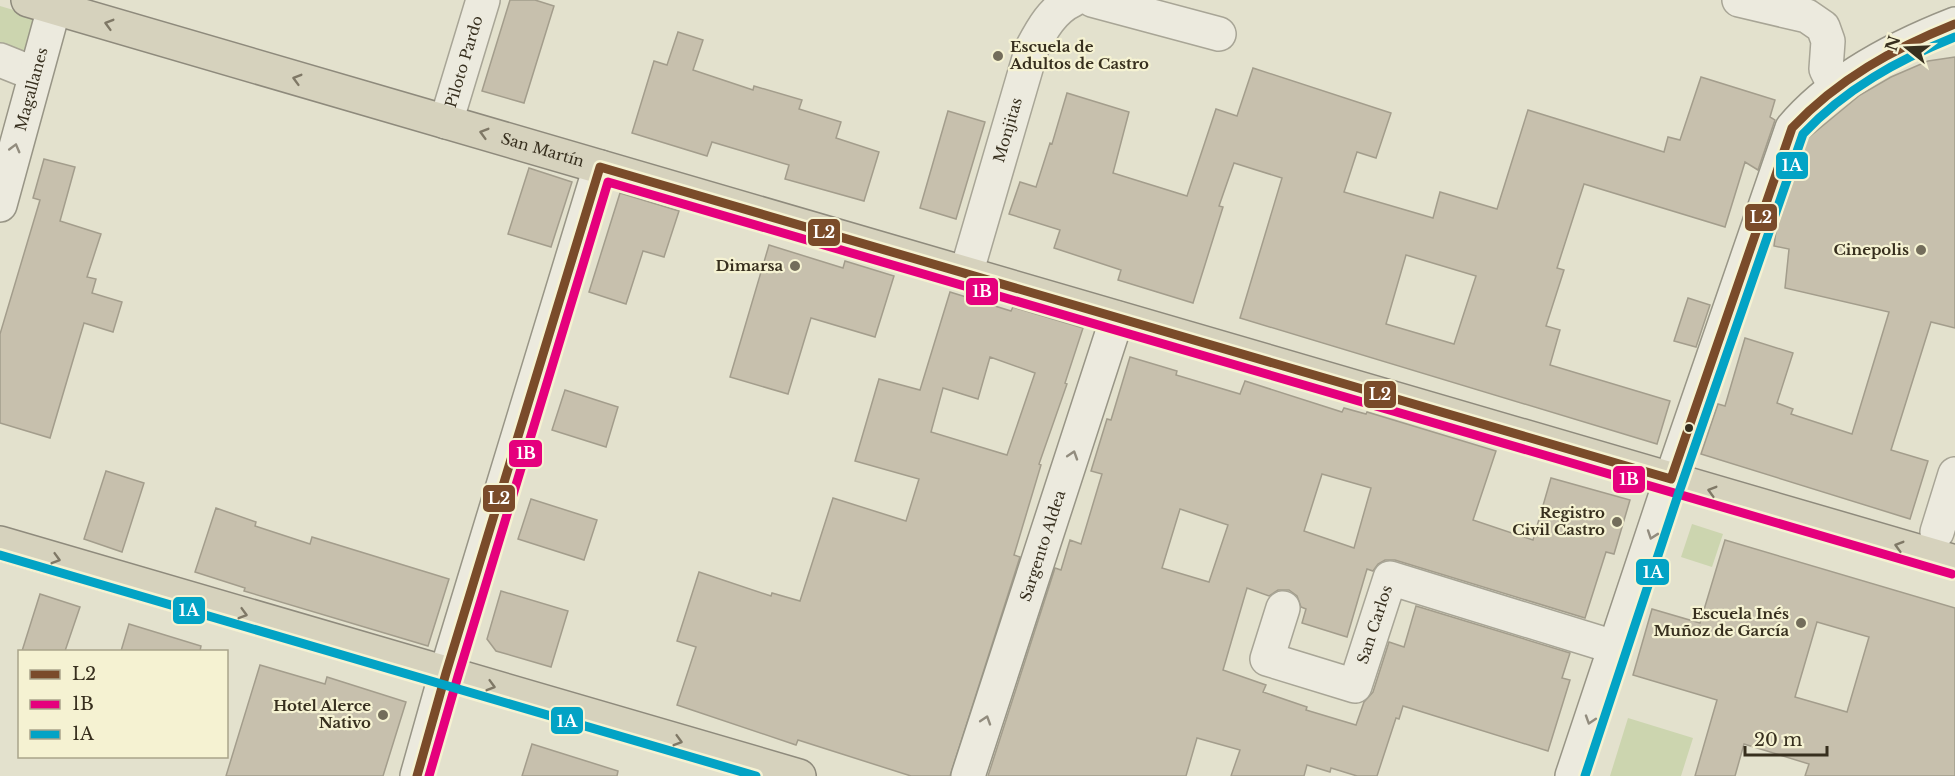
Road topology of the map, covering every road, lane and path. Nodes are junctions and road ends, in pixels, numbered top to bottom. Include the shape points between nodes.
1 (483, 0) edge
2 (1073, 0) edge
3 (1092, 0) edge
4 (1738, 0) edge
5 (41, 4) edge
6 (1955, 24) edge
7 (1219, 34) dead end
8 (0, 60) edge
9 (35, 74) junction
10 (1835, 87) junction
11 (446, 122) junction
12 (600, 167) junction
13 (0, 205) edge
14 (966, 274) junction
15 (1117, 318) junction
16 (1955, 474) edge
17 (1671, 479) junction
18 (1937, 532) dead end
19 (0, 543) edge
20 (1955, 562) edge
21 (1283, 608) dead end
22 (1614, 646) junction
23 (446, 673) junction
24 (417, 776) edge
25 (799, 776) edge
26 (968, 776) edge
27 (1572, 776) edge

1 - 11 street, Piloto Pardo
2 - 14 street, Monjitas via 1051,17 1032,48
3 - 7 street
4 - 10 street via 1807,15 1823,27 1828,41 1826,69
5 - 9 street, Magallanes
11 -> 5 highway, San Martín
6 - 10 street via 1899,49
8 - 9 street
13 -> 9 street, Magallanes
10 - 17 street via 1792,128
12 -> 11 highway, San Martín
12 - 14 highway, San Martín
12 - 23 street
14 - 15 highway, San Martín
15 - 17 highway, San Martín
26 -> 15 street, Sargento Aldea
16 - 18 street
20 -> 17 highway, San Martín
17 -> 22 street
19 -> 23 highway
21 - 22 street, San Carlos via 1267,659 1355,686 1390,578
22 -> 27 street
23 - 24 street
23 -> 25 highway

